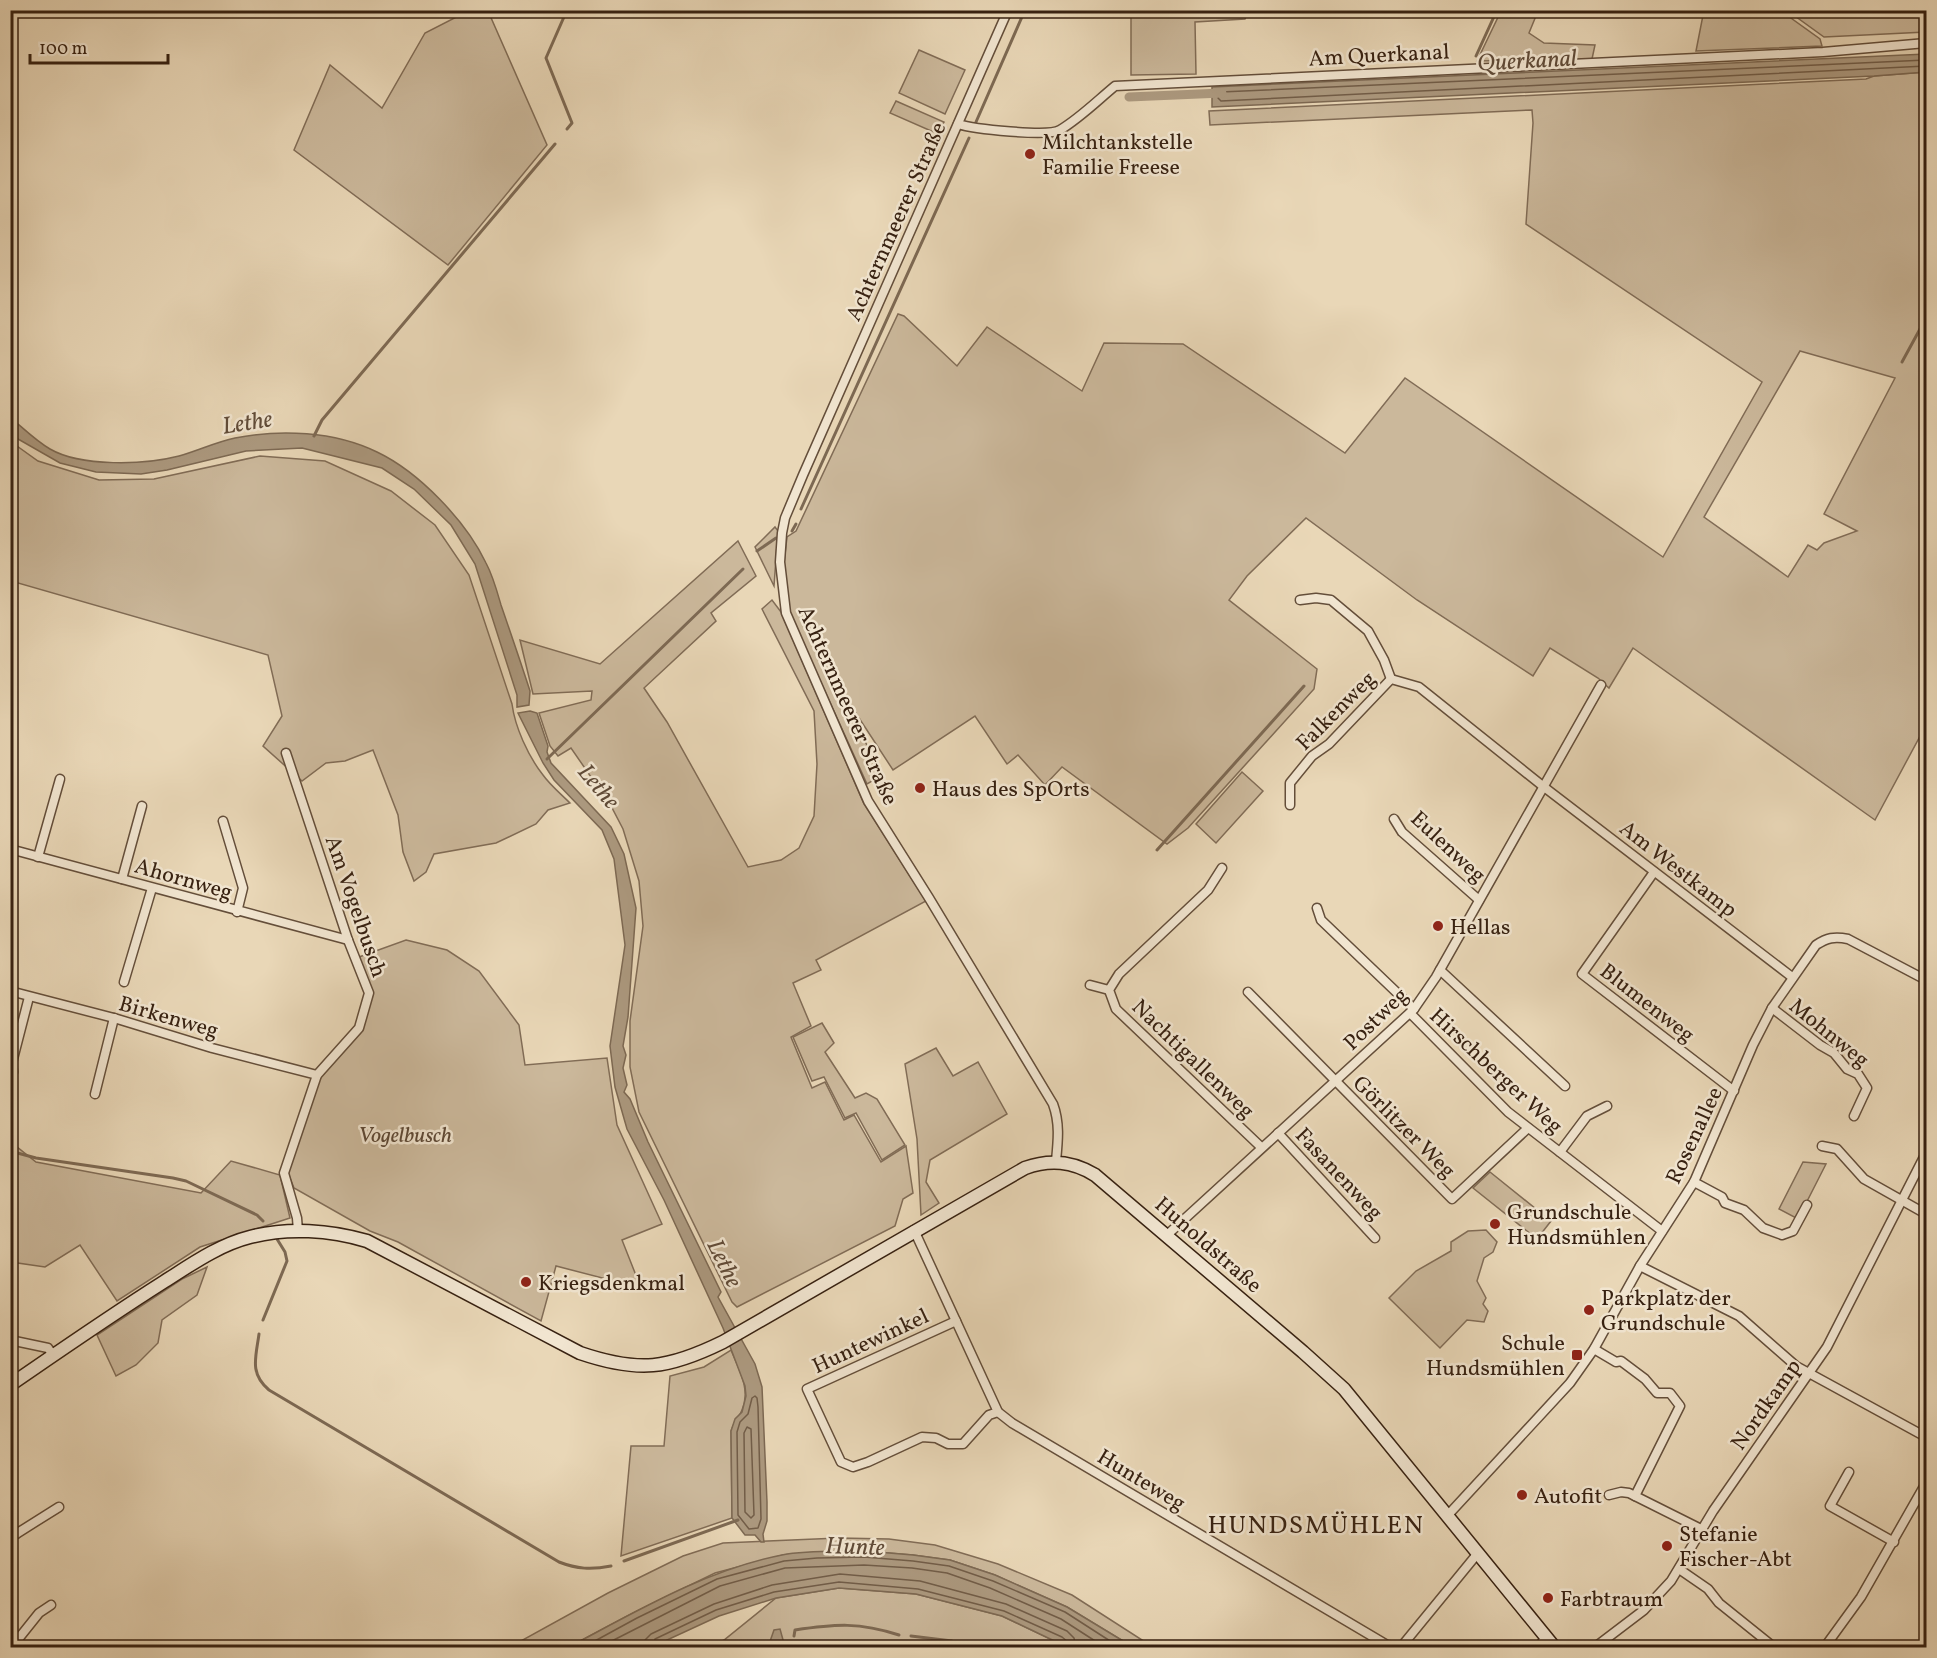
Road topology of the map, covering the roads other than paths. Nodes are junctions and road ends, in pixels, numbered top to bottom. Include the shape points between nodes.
1 (1008, 10) edge
2 (1926, 43) edge
3 (958, 124) junction
4 (1300, 600) dead end
5 (1391, 679) junction
6 (1601, 685) dead end
7 (286, 753) dead end
8 (60, 779) dead end
9 (1544, 787) junction
10 (1290, 805) dead end
11 (142, 806) dead end
12 (1394, 819) dead end
13 (223, 821) dead end
14 (10, 849) edge
15 (38, 857) junction
16 (1222, 868) dead end
17 (1654, 872) junction
18 (122, 879) junction
19 (152, 888) junction
20 (1479, 900) junction
21 (1317, 908) dead end
22 (237, 912) junction
23 (348, 940) junction
24 (1440, 970) junction
25 (1792, 977) junction
26 (1926, 980) edge
27 (124, 982) dead end
28 (1090, 985) dead end
29 (1109, 990) junction
30 (10, 991) edge
31 (1248, 992) dead end
32 (29, 997) junction
33 (1772, 1008) junction
34 (1412, 1011) junction
35 (114, 1018) junction
36 (317, 1075) junction
37 (11, 1080) edge
38 (1335, 1081) junction
39 (1565, 1086) dead end
40 (1734, 1091) junction
41 (94, 1094) dead end
42 (1607, 1106) dead end
43 (1854, 1116) dead end
44 (1528, 1128) junction
45 (1278, 1133) junction
46 (1822, 1146) dead end
47 (1262, 1147) junction
48 (1560, 1152) junction
49 (1926, 1153) edge
50 (1056, 1161) junction
51 (1694, 1182) junction
52 (1902, 1201) junction
53 (1807, 1205) dead end
54 (1926, 1214) edge
55 (914, 1230) junction
56 (298, 1231) junction
57 (1662, 1231) junction
58 (1167, 1236) junction
59 (1375, 1238) dead end
60 (1640, 1266) junction
61 (956, 1321) junction
62 (10, 1340) edge
63 (1594, 1350) junction
64 (53, 1355) junction
65 (1809, 1373) junction
66 (10, 1385) edge
67 (998, 1412) junction
68 (1926, 1437) edge
69 (1849, 1472) dead end
70 (1926, 1483) edge
71 (1610, 1495) dead end
72 (1635, 1496) junction
73 (59, 1507) dead end
74 (1448, 1515) junction
75 (10, 1526) edge
76 (1701, 1529) junction
77 (13, 1536) edge
78 (1893, 1542) junction
79 (1478, 1553) junction
80 (1678, 1569) junction
81 (51, 1605) dead end
82 (1546, 1637) junction
83 (10, 1647) edge
84 (1537, 1647) edge
85 (1555, 1647) edge
86 (1594, 1647) edge
87 (1775, 1647) edge
88 (1824, 1647) edge

1 - 3 street, Achternmeerer Straße
2 - 3 street, Am Querkanal via 1823,52 1116,86 1058,132 1020,132
3 - 50 street, Achternmeerer Straße via 785,518 780,562 783,602 868,801 1053,1104 1057,1115
4 - 5 street via 1331,600 1368,631
5 - 9 street, Falkenweg via 1419,687
5 - 10 street, Falkenweg via 1329,744 1312,756 1290,783
6 - 9 street, Postweg
7 - 23 street, Am Vogelbusch
8 - 15 street
9 - 17 street, Am Westkamp
9 - 20 street, Postweg
11 - 18 street
12 - 20 street, Eulenweg via 1402,832
13 - 22 street via 243,888
14 - 15 street, Ahornweg
15 - 18 street, Ahornweg
16 - 29 street, Nachtigallenweg via 1208,890 1119,974
17 - 25 street, Am Westkamp
17 - 40 street, Blumenweg via 1582,974
18 - 19 street, Ahornweg
19 - 22 street, Ahornweg
19 - 27 street
20 - 24 street, Postweg
21 - 34 street, Hirschberger Weg via 1321,921
22 - 23 street, Ahornweg
23 - 36 street, Am Vogelbusch via 369,993 359,1028
24 - 34 street, Postweg
24 - 39 street
25 - 26 street, Rosenallee via 1816,945 1837,936
25 - 33 street, Rosenallee
28 - 29 street, Nachtigallenweg
29 - 47 street, Nachtigallenweg via 1116,1009
30 - 32 street, Birkenweg
31 - 38 street
32 - 35 street, Birkenweg
32 - 37 street
33 - 40 street, Rosenallee
33 - 43 street, Mohnweg via 1858,1074 1867,1088
34 - 38 street, Postweg
34 - 44 street, Hirschberger Weg
35 - 36 street, Birkenweg
35 - 41 street
36 - 56 street, Am Vogelbusch via 284,1173
38 - 44 street, Görlitzer Weg via 1452,1199
38 - 45 street, Postweg
40 - 51 street, Rosenallee
42 - 48 street, Hirschberger Weg via 1587,1116
44 - 48 street, Hirschberger Weg
45 - 47 street, Postweg
45 - 59 street, Fasanenweg
46 - 52 street via 1837,1149 1864,1179
47 - 58 street, Postweg
48 - 57 street, Hirschberger Weg
49 - 52 street, Nordkamp
50 - 55 street, Hunoldstraße via 1025,1168
50 - 58 street, Hunoldstraße via 1083,1167 1095,1175
51 - 53 street via 1722,1197 1725,1203 1744,1210 1763,1228 1782,1235 1793,1231
51 - 57 street, Rosenallee
52 - 54 street
52 - 65 street, Nordkamp via 1827,1347
55 - 56 street, Hunoldstraße via 723,1342 685,1358 651,1366 627,1366 580,1353 376,1244 345,1235
55 - 61 street
56 - 64 street, Hunoldstraße via 249,1237 206,1255
57 - 60 street, Rosenallee
58 - 74 street, Hunoldstraße via 1344,1389
60 - 63 street, Rosenallee
60 - 65 street via 1739,1316
61 - 67 street
61 - 67 street, Huntewinkel via 807,1389 841,1462 853,1467 922,1437 963,1444 989,1415
62 - 64 street via 48,1348
63 - 72 street via 1630,1366 1657,1393 1670,1393 1680,1406
63 - 74 street, Rosenallee via 1570,1383
64 - 66 street, Hunoldstraße
65 - 68 street
65 - 76 street, Nordkamp
67 - 79 street, Hunteweg via 1388,1645 1401,1647
69 - 78 street via 1830,1506
70 - 78 street
71 - 72 street via 1621,1492
72 - 76 street
73 - 77 street
74 - 79 street, Hunoldstraße
75 - 77 street
76 - 80 street, Nordkamp
78 - 88 street via 1861,1597
79 - 82 street, Hunoldstraße
80 - 86 street, Nordkamp via 1644,1610
80 - 87 street via 1708,1589 1719,1603
81 - 83 street
82 - 84 street
82 - 85 street, Hunoldstraße

